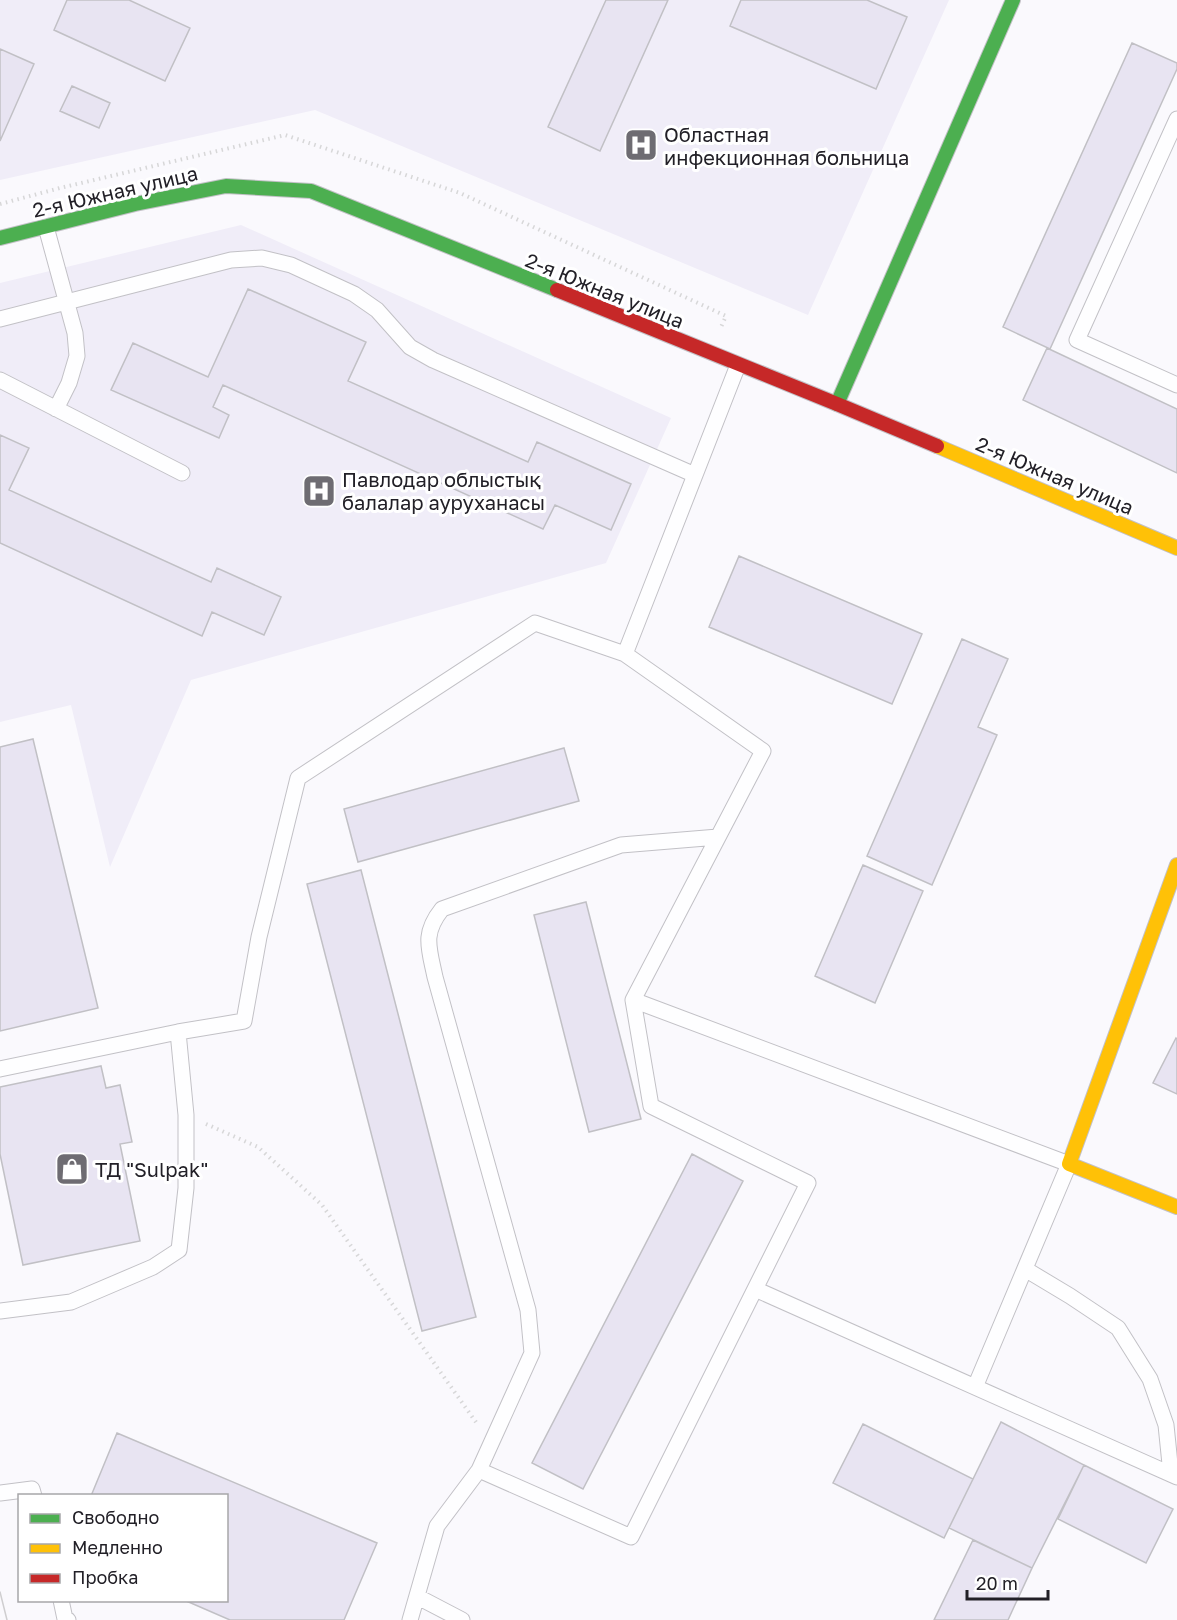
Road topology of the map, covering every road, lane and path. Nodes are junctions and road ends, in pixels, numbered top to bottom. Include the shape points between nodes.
1 (1013, 0) edge
2 (1177, 119) edge
3 (46, 227) junction
4 (0, 238) edge
5 (66, 302) junction
6 (0, 319) edge
7 (738, 365) junction
8 (0, 380) edge
9 (1177, 385) edge
10 (837, 404) junction
11 (56, 409) junction
12 (182, 473) dead end
13 (695, 475) junction
14 (1177, 548) edge
15 (625, 654) junction
16 (718, 837) junction
17 (1177, 865) edge
18 (633, 1000) junction
19 (178, 1032) junction
20 (0, 1069) edge
21 (186, 1115) junction
22 (1069, 1164) junction
23 (1177, 1207) edge
24 (1025, 1269) junction
25 (755, 1289) junction
26 (0, 1311) edge
27 (975, 1387) junction
28 (491, 1445) junction
29 (479, 1470) junction
30 (1174, 1475) edge
31 (0, 1493) edge
32 (33, 1494) edge
33 (418, 1597) junction
34 (61, 1602) edge
35 (68, 1620) edge
36 (410, 1620) edge
37 (462, 1620) edge

1 - 10 street
2 - 9 lane via 1077,340
3 - 4 street, 2-я Южная улица
3 - 5 lane
3 - 7 street, 2-я Южная улица via 226,186 311,191
5 - 6 lane
5 - 11 lane via 77,356
5 - 13 lane via 231,260 262,258 291,265 354,294 377,310 410,347 433,360
7 - 10 street, 2-я Южная улица
7 - 13 lane
8 - 11 lane
10 - 14 street, 2-я Южная улица
11 - 12 lane
13 - 15 lane
15 - 16 lane via 763,751
15 - 19 lane via 535,623 298,778 259,937 244,1021
16 - 18 lane
16 - 28 lane via 621,845 442,909 430,929 428,940 435,977 528,1310 532,1353
17 - 22 street
18 - 22 lane
18 - 25 lane via 651,1106 808,1183
19 - 20 lane
19 - 21 lane
21 - 26 lane via 186,1188 178,1250 153,1267 71,1302
21 - 28 path via 258,1147 322,1205
22 - 23 street
22 - 24 lane
24 - 27 lane
24 - 30 lane via 1118,1328 1150,1379 1166,1425
25 - 27 lane
25 - 29 lane via 631,1537
27 - 30 lane
28 - 29 lane
29 - 33 lane via 437,1526
31 - 32 lane via 32,1489
33 - 36 lane
33 - 37 lane
34 - 35 lane

